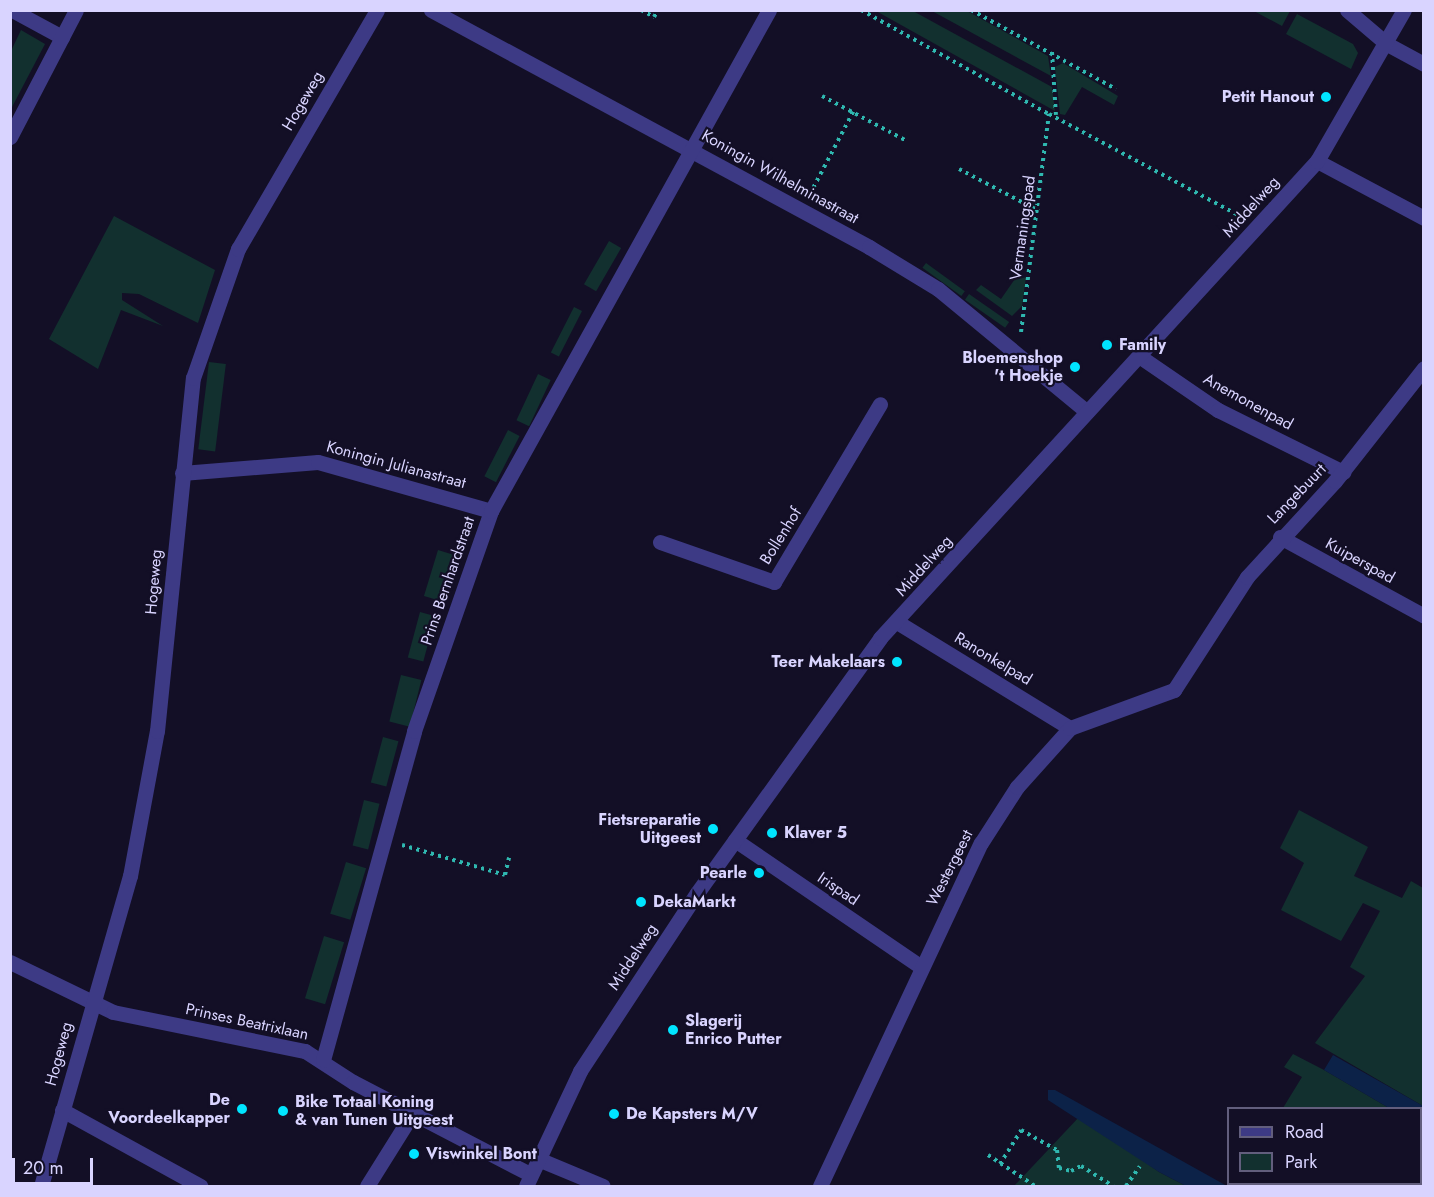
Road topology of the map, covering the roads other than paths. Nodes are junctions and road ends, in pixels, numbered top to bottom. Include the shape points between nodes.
1 (12, 10) edge
2 (76, 10) edge
3 (376, 10) edge
4 (430, 10) edge
5 (769, 10) edge
6 (1347, 10) edge
7 (1404, 10) edge
8 (62, 37) junction
9 (1387, 44) junction
10 (1424, 64) edge
11 (10, 137) edge
12 (689, 148) junction
13 (1317, 161) junction
14 (1424, 218) edge
15 (1139, 356) junction
16 (1424, 368) edge
17 (880, 404) dead end
18 (1087, 412) junction
19 (1343, 472) junction
20 (182, 473) junction
21 (491, 511) junction
22 (1280, 537) junction
23 (660, 542) dead end
24 (1424, 616) edge
25 (897, 622) junction
26 (1204, 650) joint
27 (1070, 728) junction
28 (735, 840) junction
29 (10, 962) edge
30 (921, 967) junction
31 (92, 1001) junction
32 (323, 1060) junction
33 (62, 1110) junction
34 (412, 1114) junction
35 (538, 1159) junction
36 (528, 1180) edge
37 (41, 1186) edge
38 (200, 1186) edge
39 (367, 1186) edge
40 (603, 1186) edge
41 (820, 1186) edge

1 - 8 street
2 - 8 street
3 - 20 street, Hogeweg via 238,249 193,378
4 - 12 street, Koningin Wilhelminastraat
5 - 12 street, Prins Bernhardstraat
6 - 9 street
7 - 9 street, Middelweg
8 - 11 street
9 - 10 street
9 - 13 street, Middelweg
12 - 18 street, Koningin Wilhelminastraat via 803,208 938,289
12 - 21 street, Prins Bernhardstraat
13 - 14 street
13 - 15 street, Middelweg
15 - 18 street, Middelweg
15 - 19 street, Anemonenpad via 1218,410
16 - 19 street, Langebuurt
17 - 23 street, Bollenhof via 774,582
18 - 25 street, Middelweg
19 - 22 street, Langebuurt
20 - 21 street, Koningin Julianastraat via 318,462
20 - 31 street, Hogeweg via 157,731 130,876
21 - 32 street, Prins Bernhardstraat via 414,731
22 - 24 street, Kuiperspad
22 - 26 street, Langebuurt via 1247,577
25 - 27 street, Ranonkelpad
25 - 28 street, Middelweg
26 - 27 street, Westergeest via 1174,690
27 - 30 street, Westergeest via 1017,787 981,843
28 - 30 street, Irispad
28 - 35 street, Middelweg via 580,1071
29 - 31 street, Prinses Beatrixlaan
30 - 41 street, Westergeest
31 - 32 street, Prinses Beatrixlaan via 113,1012 305,1051
31 - 33 street, Hogeweg
32 - 34 street, Prinses Beatrixlaan
33 - 37 street, Hogeweg
33 - 38 street
34 - 36 street, Prinses Beatrixlaan
34 - 39 street
35 - 36 street, Middelweg
35 - 40 street

